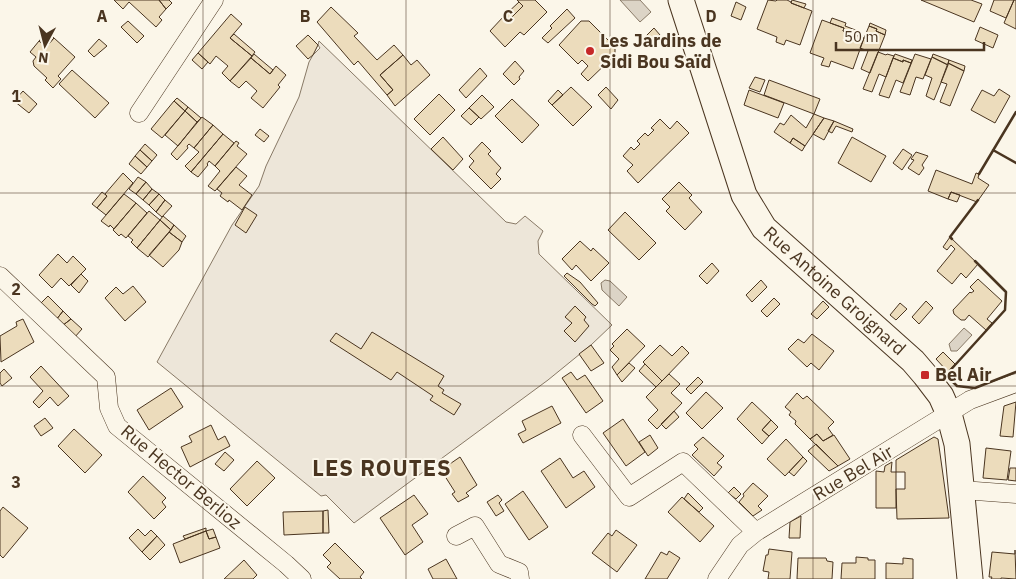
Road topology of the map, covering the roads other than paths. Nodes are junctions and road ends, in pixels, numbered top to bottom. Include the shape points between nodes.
1 (214, 0) edge
2 (681, 0) edge
3 (139, 113) dead end
4 (0, 276) edge
5 (1016, 383) edge
6 (949, 414) junction
7 (582, 435) dead end
8 (962, 490) junction
9 (1016, 494) edge
10 (756, 532) junction
11 (456, 536) dead end
12 (302, 579) edge
13 (520, 579) edge
14 (717, 579) edge
15 (970, 579) edge

1 - 3 street
2 - 6 main road, Rue Antoine Groignard via 744,195 764,228 913,361 941,396
4 - 12 street, Rue Hector Berlioz via 106,376 109,408 117,426
5 - 6 street, Rue Bel Air via 970,400
6 - 8 main road, Rue Antoine Groignard via 957,444
6 - 10 street, Rue Bel Air
7 - 10 street via 629,498 683,462
8 - 9 street
8 - 15 main road, Rue Antoine Groignard
10 - 14 street, Rue Bel Air via 740,545
11 - 13 street via 475,526 499,564 519,572

